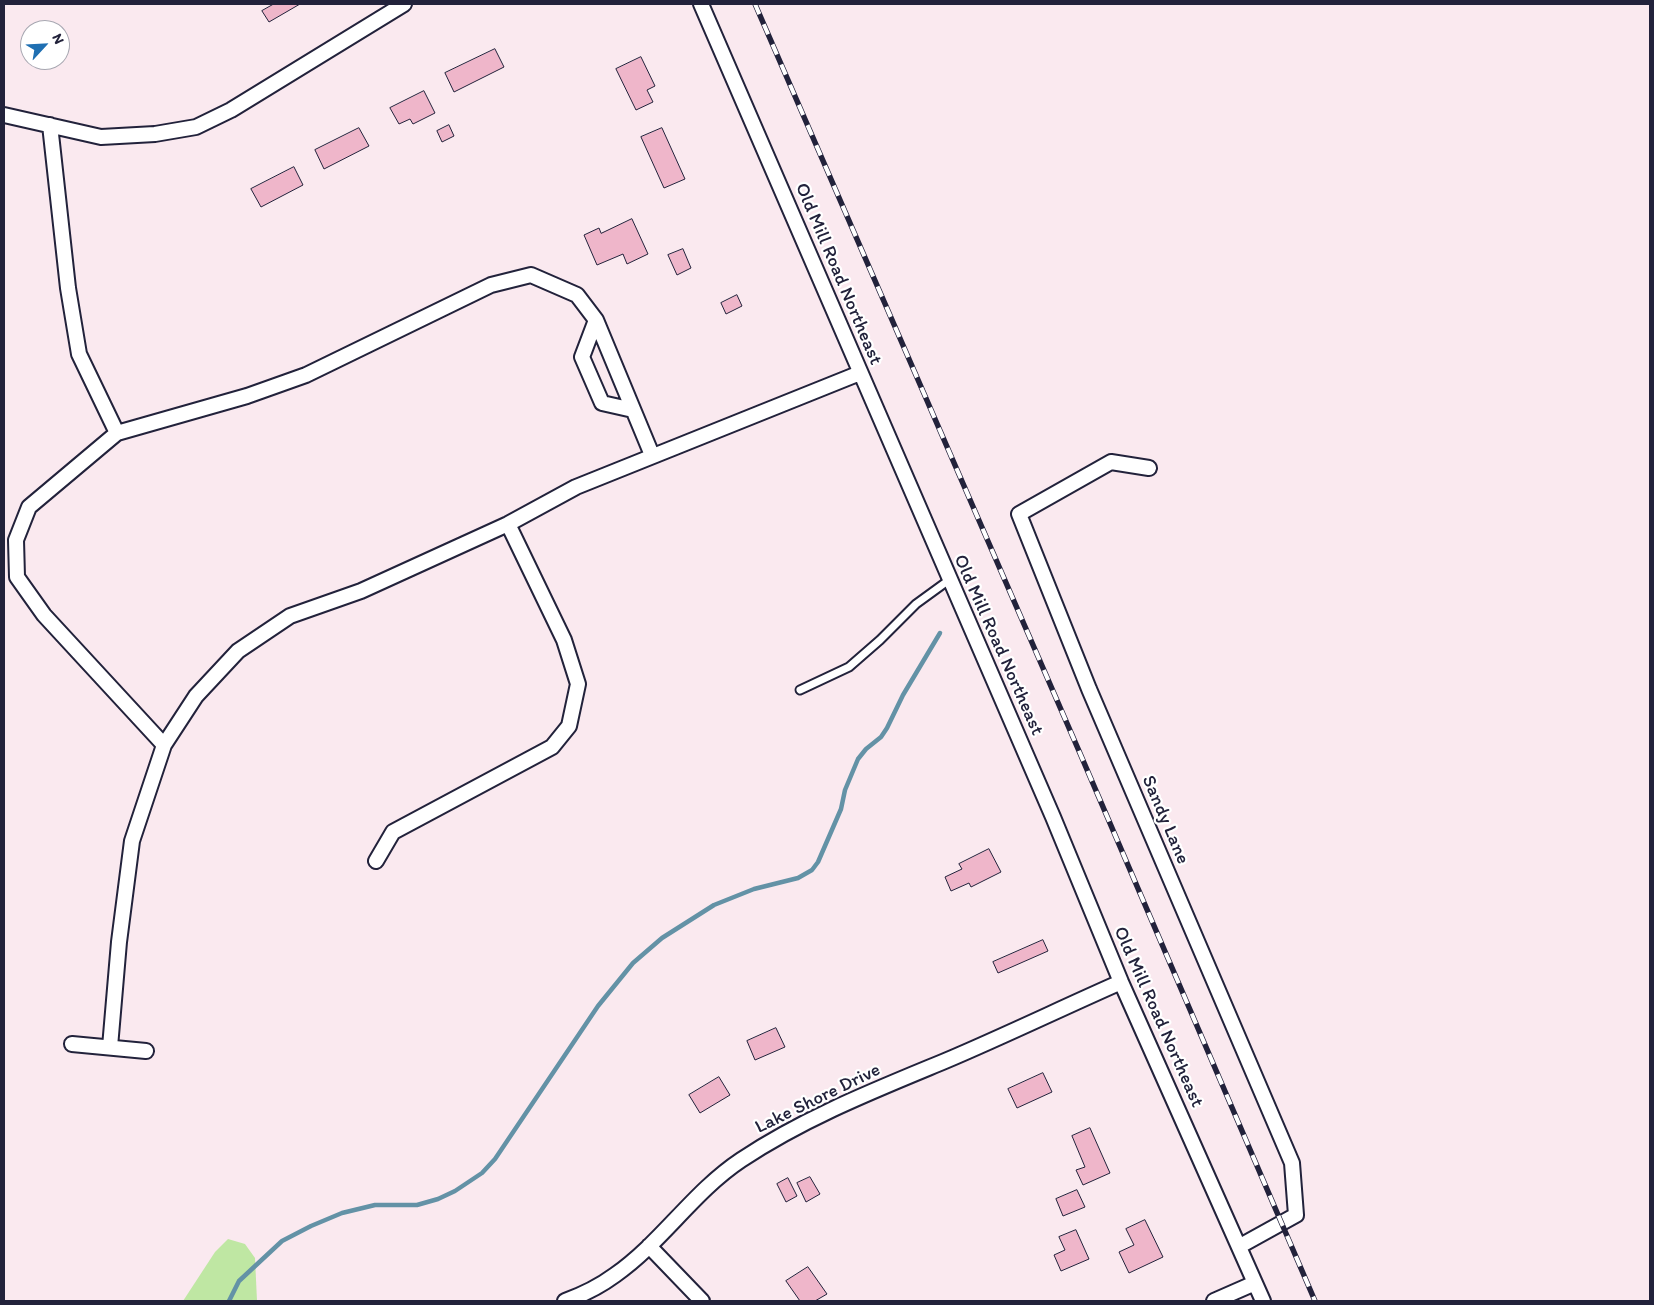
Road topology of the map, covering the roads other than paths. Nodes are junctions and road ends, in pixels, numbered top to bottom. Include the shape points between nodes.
1 (404, 4) edge
2 (701, 4) edge
3 (4, 115) edge
4 (50, 125) junction
5 (596, 320) junction
6 (860, 373) junction
7 (633, 410) junction
8 (117, 433) junction
9 (652, 455) junction
10 (1150, 468) dead end
11 (508, 524) junction
12 (949, 580) junction
13 (800, 690) dead end
14 (164, 745) junction
15 (376, 861) dead end
16 (1121, 982) junction
17 (72, 1044) dead end
18 (110, 1048) junction
19 (146, 1051) dead end
20 (649, 1246) junction
21 (1240, 1246) junction
22 (1255, 1283) junction
23 (565, 1301) edge
24 (702, 1301) edge
25 (1214, 1301) edge
26 (1263, 1301) edge

1 - 4 street via 231,110 196,127 155,134 101,137
2 - 6 street, Old Mill Road Northeast
3 - 4 street
4 - 8 street via 68,288 79,354
5 - 7 street
5 - 7 street via 582,357 602,402
5 - 8 street via 577,295 531,275 490,285 306,375
6 - 9 street
6 - 12 street, Old Mill Road Northeast
7 - 9 street
8 - 14 street via 28,506 16,540 17,577 44,615
9 - 11 street via 576,487
10 - 21 street, Sandy Lane via 1112,462 1019,514 1089,689 1292,1163 1296,1215
11 - 14 street via 361,591 290,616 238,651 196,696
11 - 15 street via 564,640 578,684 569,726 552,748 393,832
12 - 13 lane via 916,604 849,667
12 - 16 street, Old Mill Road Northeast
14 - 18 street via 132,841
16 - 20 street, Lake Shore Drive via 841,1105 782,1136 740,1161 696,1196
16 - 21 street, Old Mill Road Northeast
17 - 18 street
18 - 19 street
20 - 23 street, Lake Shore Drive via 615,1275
20 - 24 street
21 - 22 street, Old Mill Road Northeast
22 - 25 street
22 - 26 street, Old Mill Road Northeast

